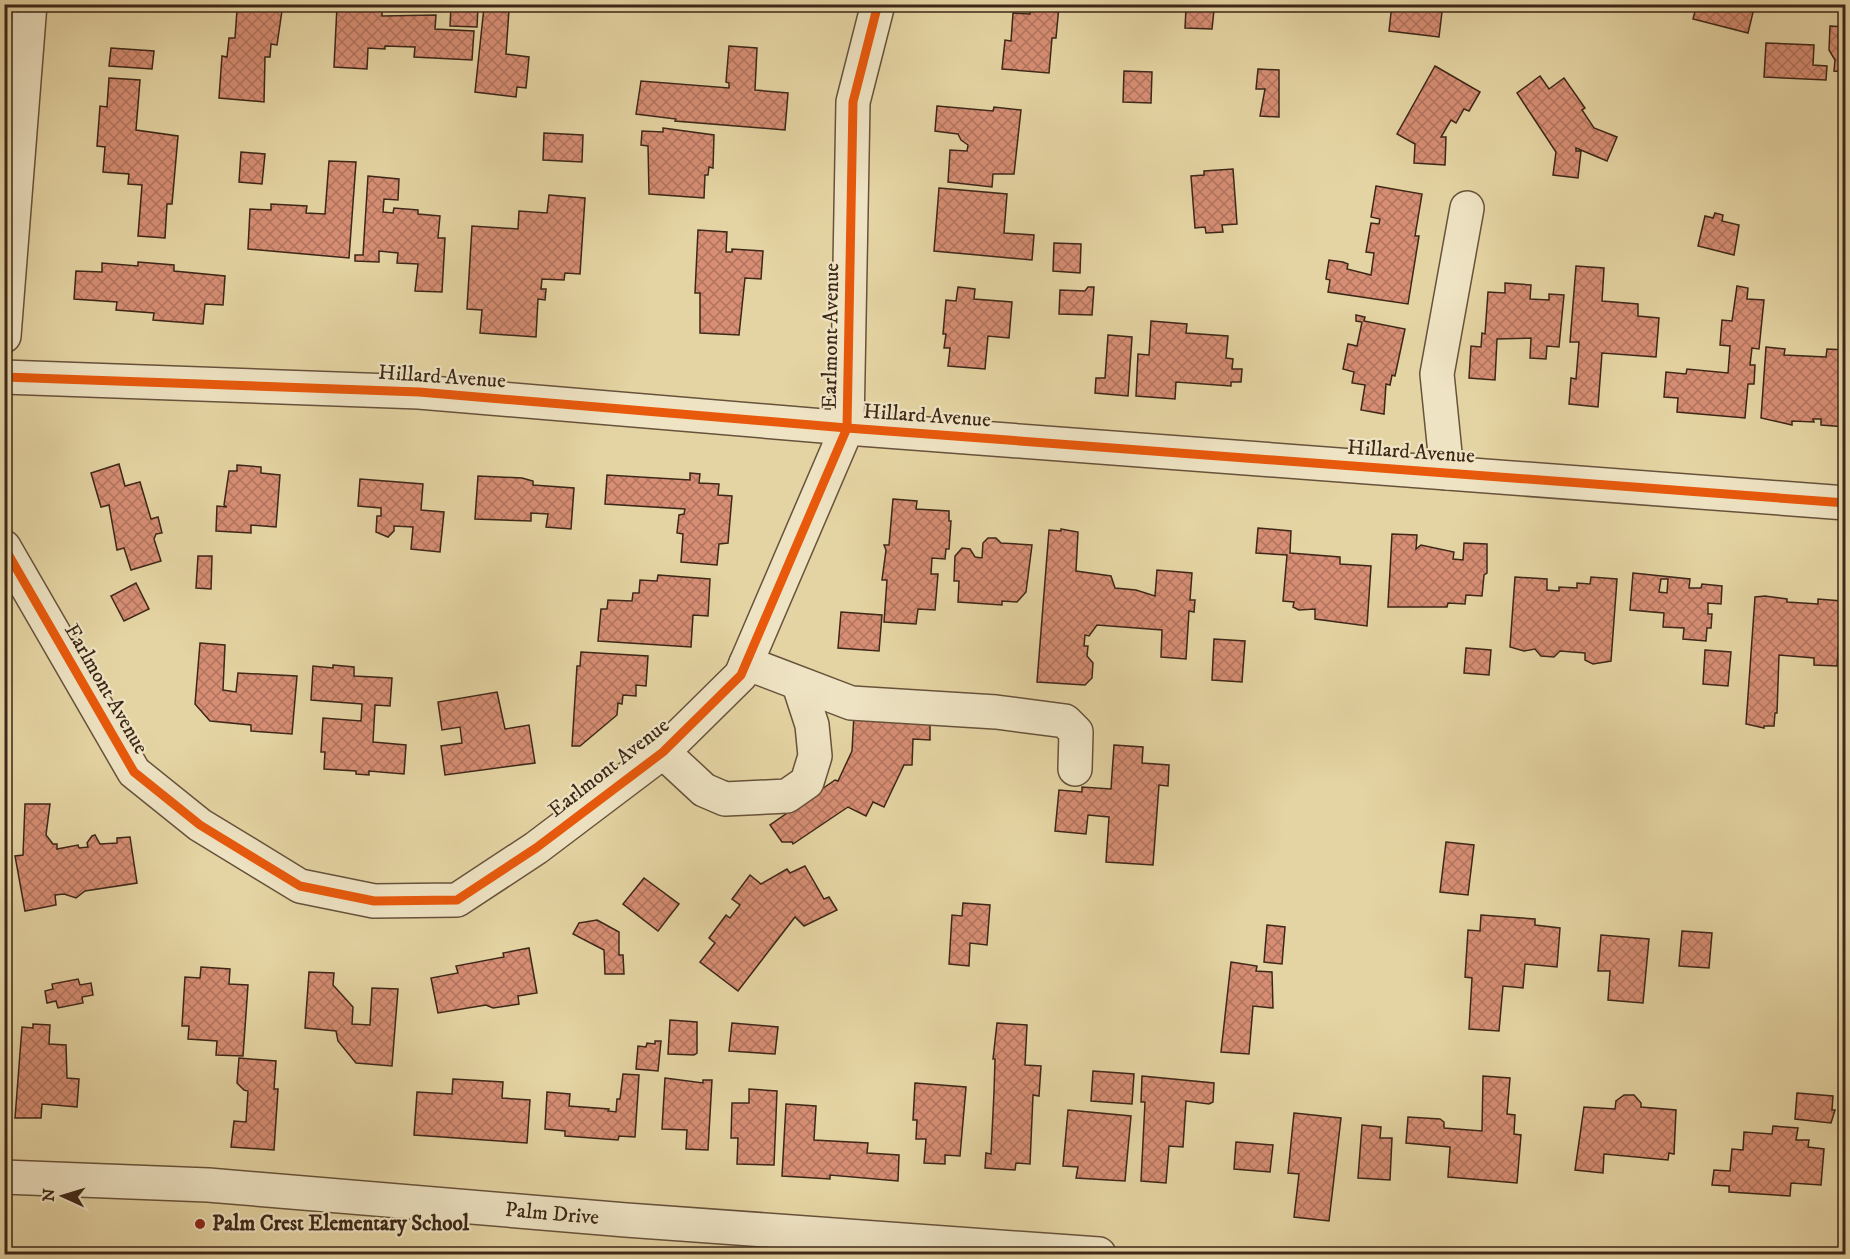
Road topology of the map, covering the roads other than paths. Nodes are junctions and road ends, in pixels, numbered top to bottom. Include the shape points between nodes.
1 (30, 4) edge
2 (878, 4) edge
3 (10, 193) edge
4 (1467, 208) dead end
5 (4, 336) edge
6 (4, 377) edge
7 (847, 428) junction
8 (1447, 473) junction
9 (1845, 503) edge
10 (4, 547) edge
11 (746, 663) junction
12 (799, 685) junction
13 (663, 752) junction
14 (1075, 769) dead end
15 (4, 1177) edge
16 (908, 1247) edge
17 (1099, 1254) edge

1 - 3 street
2 - 7 street, Earlmont Avenue via 853,102
3 - 5 street
4 - 8 street via 1437,374
6 - 7 street, Hillard Avenue via 419,392
7 - 8 street, Hillard Avenue
7 - 11 street, Earlmont Avenue
8 - 9 street, Hillard Avenue
10 - 13 street, Earlmont Avenue via 134,772 200,825 300,886 375,901 457,900 536,848
11 - 12 street
11 - 13 street, Earlmont Avenue via 741,675
12 - 13 street via 812,725 816,756 807,782 787,796 725,799 704,790
12 - 14 street via 851,703 996,712 1065,721 1076,732
15 - 16 street, Palm Drive via 208,1185
16 - 17 street, Palm Drive

